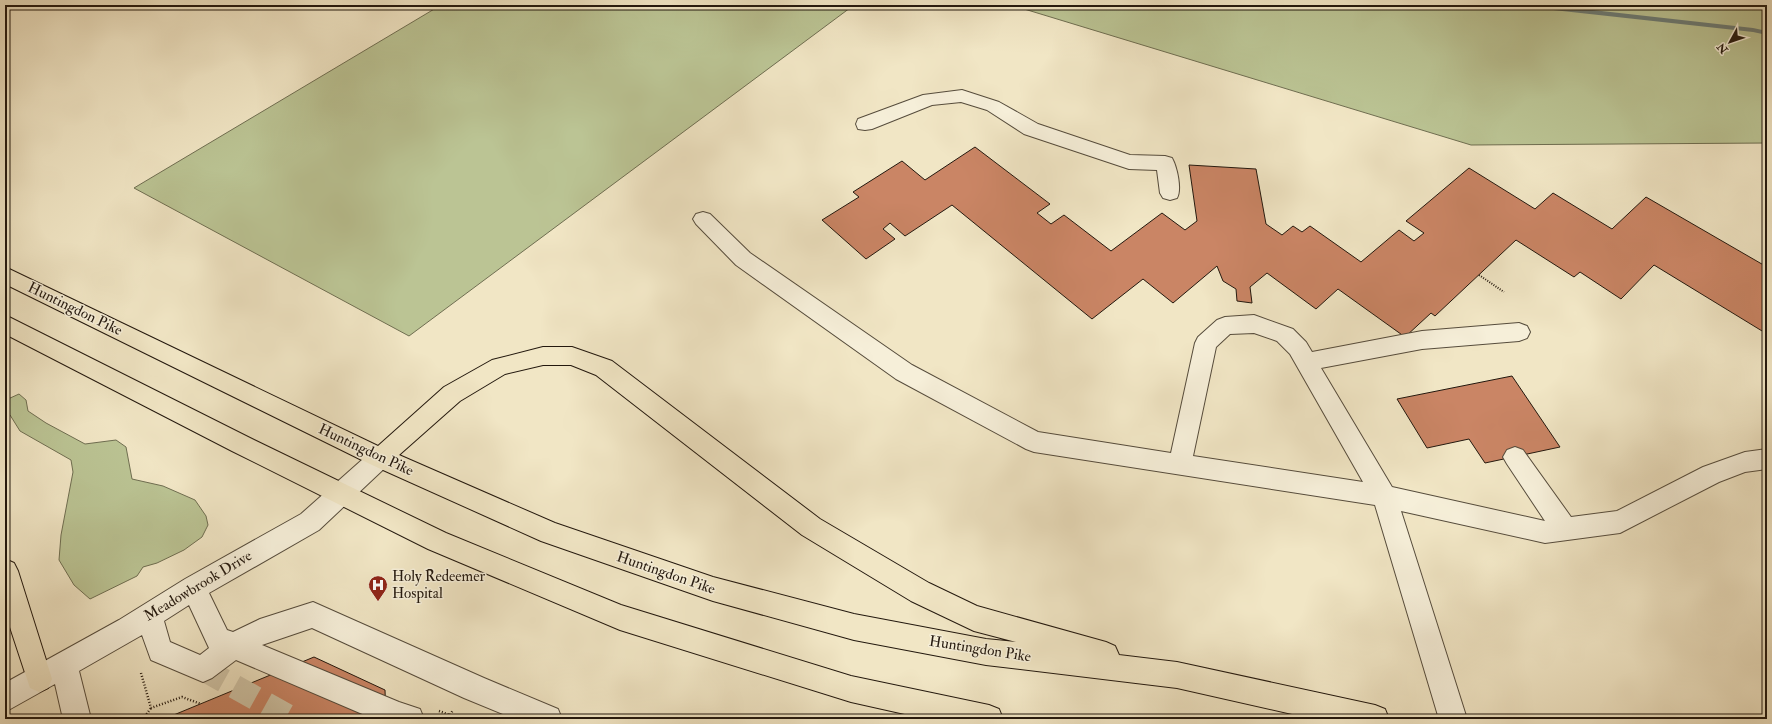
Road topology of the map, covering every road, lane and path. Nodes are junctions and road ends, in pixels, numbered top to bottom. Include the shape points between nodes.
1 (865, 124) dead end
2 (1170, 193) dead end
3 (703, 219) dead end
4 (5, 275) edge
5 (1479, 275) dead end
6 (1504, 292) dead end
7 (5, 324) edge
8 (1519, 332) dead end
9 (1307, 362) junction
10 (1515, 457) dead end
11 (380, 458) junction
12 (1767, 459) edge
13 (1180, 464) junction
14 (341, 494) junction
15 (1384, 496) junction
16 (1565, 529) junction
17 (5, 571) edge
18 (194, 588) junction
19 (149, 616) junction
20 (233, 646) junction
21 (64, 665) junction
22 (139, 668) dead end
23 (1177, 675) junction
24 (39, 679) junction
25 (5, 698) edge
26 (201, 704) dead end
27 (151, 708) junction
28 (77, 719) edge
29 (143, 719) edge
30 (410, 719) edge
31 (548, 719) edge
32 (989, 719) edge
33 (1375, 719) edge
34 (1453, 719) edge

1 - 2 lane via 928,99 962,96 993,106 1031,129 1129,162 1165,163
3 - 13 lane via 743,259 904,372 1034,442
4 - 11 main road, Huntingdon Pike
5 - 6 path
7 - 14 main road
8 - 9 lane via 1422,340
9 - 13 lane via 1285,334 1254,324 1226,326 1206,343
9 - 15 lane
10 - 16 lane
11 - 14 lane, Meadowbrook Drive
11 - 23 main road, Huntingdon Pike via 550,533 713,589 854,627 978,650
11 - 23 main road via 452,394 500,366 543,356 572,356 604,368 811,527 920,592 974,618
12 - 16 lane via 1745,462 1711,474 1620,522
13 - 15 lane
14 - 18 lane, Meadowbrook Drive via 310,522
14 - 32 main road via 437,541 620,616 851,689
15 - 16 lane via 1545,532
15 - 34 lane
17 - 24 main road
18 - 19 lane, Meadowbrook Drive
18 - 20 lane via 218,639
19 - 20 lane via 160,651 203,669
19 - 21 lane, Meadowbrook Drive
20 - 30 lane
20 - 31 lane via 260,632 313,615
21 - 24 lane, Meadowbrook Drive
21 - 28 lane
22 - 27 path
23 - 33 main road, Huntingdon Pike
24 - 25 lane, Meadowbrook Drive
26 - 27 path via 182,697
27 - 29 path

